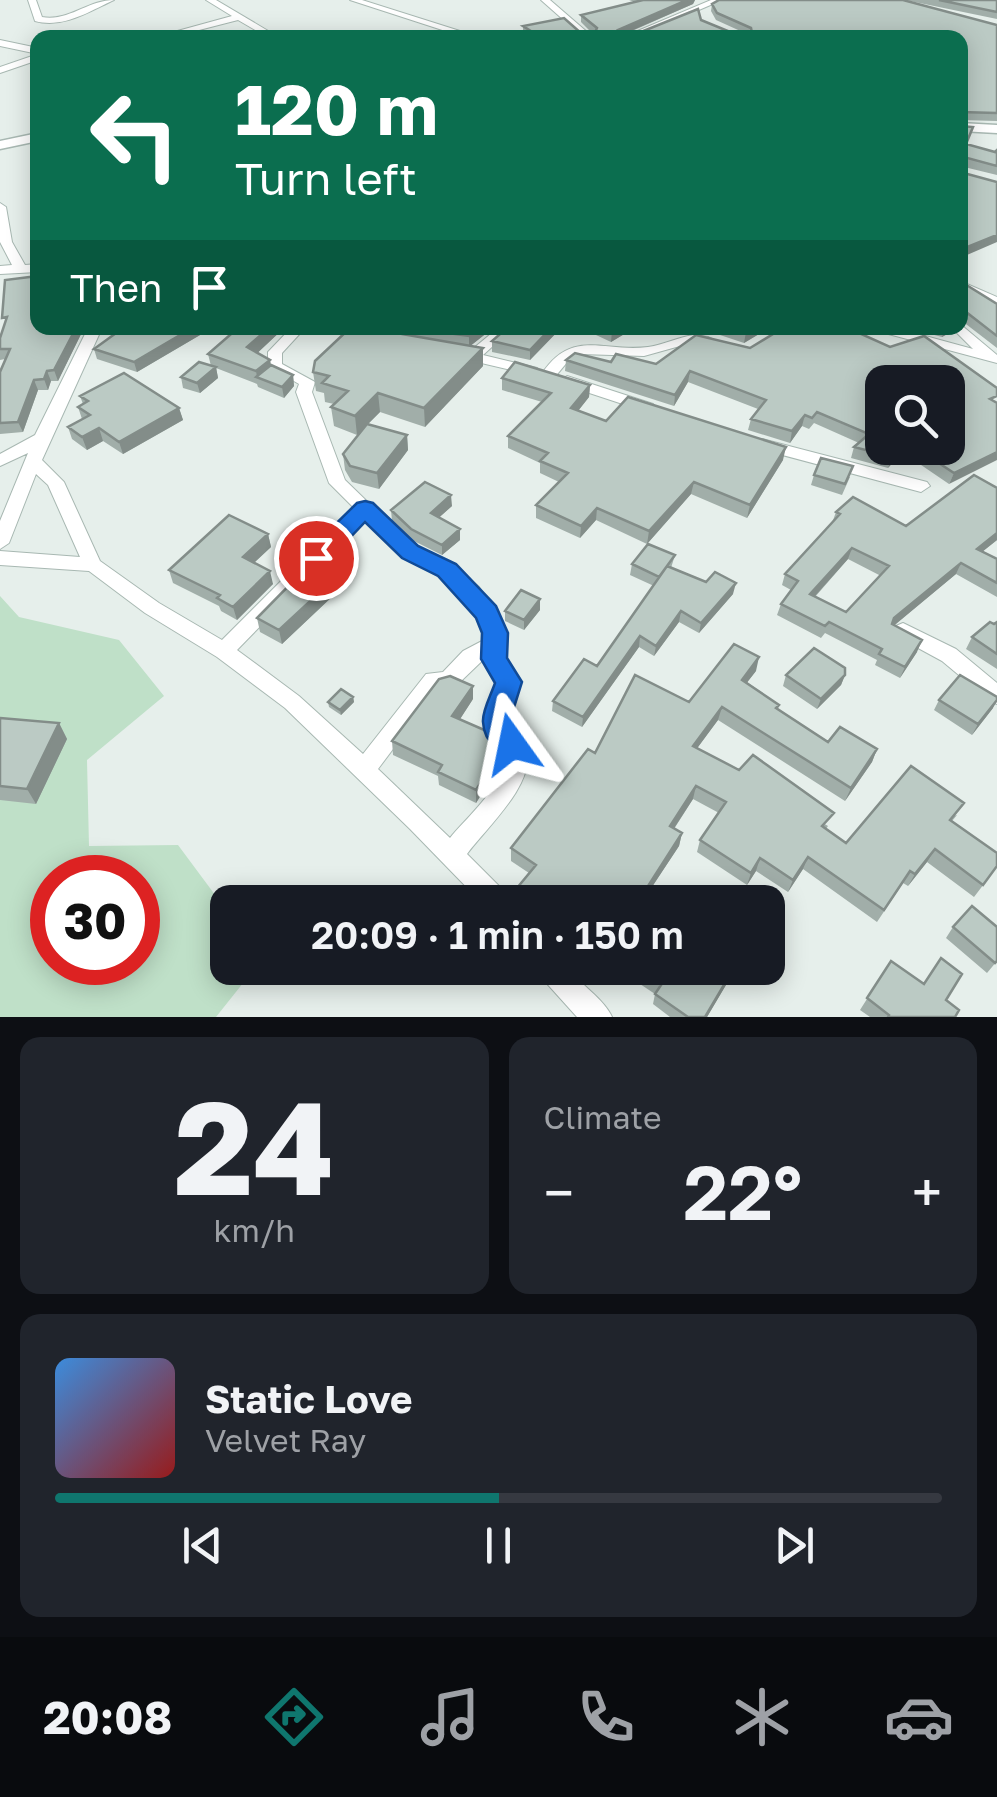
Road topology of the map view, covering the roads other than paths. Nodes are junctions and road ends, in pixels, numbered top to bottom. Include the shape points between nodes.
1 (34, 0) edge
2 (110, 0) edge
3 (210, 0) edge
4 (354, 0) edge
5 (546, 0) edge
6 (687, 0) edge
7 (718, 0) edge
8 (706, 6) junction
9 (238, 17) junction
10 (709, 18) edge
11 (187, 30) edge
12 (262, 30) edge
13 (452, 30) edge
14 (581, 30) edge
15 (644, 30) edge
16 (3, 45) edge
17 (30, 52) edge
18 (30, 57) edge
19 (0, 70) edge
20 (968, 127) edge
21 (997, 130) edge
22 (30, 139) edge
23 (0, 145) edge
24 (0, 207) edge
25 (20, 268) junction
26 (30, 268) edge
27 (0, 270) edge
28 (968, 288) edge
29 (997, 302) edge
30 (92, 335) edge
31 (291, 335) edge
32 (498, 335) edge
33 (905, 335) edge
34 (967, 335) edge
35 (441, 351) edge
36 (735, 351) edge
37 (473, 356) junction
38 (995, 361) edge
39 (549, 375) junction
40 (657, 410) edge
41 (42, 438) junction
42 (744, 438) edge
43 (0, 460) edge
44 (35, 464) junction
45 (921, 486) dead end
46 (365, 508) junction
47 (0, 543) edge
48 (0, 558) edge
49 (92, 565) junction
50 (903, 631) edge
51 (495, 633) junction
52 (224, 651) junction
53 (997, 695) edge
54 (363, 770) junction
55 (452, 856) junction
56 (480, 885) edge
57 (564, 985) edge
58 (598, 1017) edge

1 - 2 street via 38,19 46,23
3 - 9 street
4 - 13 street
5 - 14 street
6 - 8 street
7 - 8 street
8 - 10 street via 702,12
8 - 15 street
9 - 11 street
9 - 12 street
16 - 17 street
18 - 19 street
20 - 21 street
22 - 23 street
24 - 25 street via 6,242
25 - 26 street
25 - 27 street
28 - 29 street
30 - 41 street
31 - 46 street via 274,352 275,366 308,382 304,392 338,484
32 - 37 street
33 - 38 street
34 - 38 street
35 - 37 street
36 - 39 street via 700,337 649,352 573,350
37 - 39 street
39 - 40 street
41 - 43 street
41 - 44 street
42 - 45 street
44 - 47 street
44 - 49 street via 55,482
46 - 51 street via 410,552 460,582
46 - 52 street
48 - 49 street
49 - 52 street
50 - 53 street via 948,655
51 - 54 street via 492,645 466,660 457,674 433,680
51 - 55 street via 494,659 509,682 496,720 516,756 502,797
52 - 54 street via 292,702
54 - 55 street
55 - 56 street
57 - 58 street

